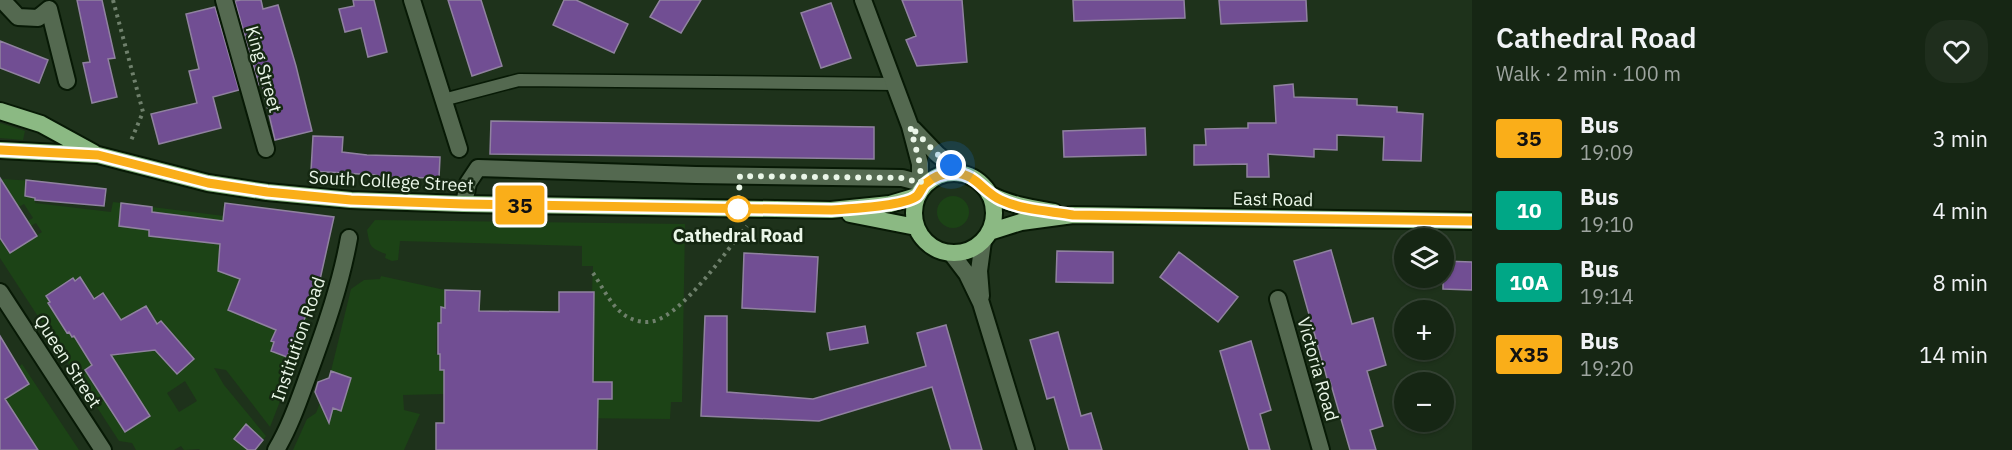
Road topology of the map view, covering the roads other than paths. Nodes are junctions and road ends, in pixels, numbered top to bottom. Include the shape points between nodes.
1 (2, 0) edge
2 (224, 0) edge
3 (412, 0) edge
4 (863, 0) edge
5 (48, 4) edge
6 (67, 81) dead end
7 (894, 84) junction
8 (443, 100) junction
9 (0, 111) edge
10 (910, 126) junction
11 (266, 149) dead end
12 (459, 149) dead end
13 (0, 150) edge
14 (98, 155) junction
15 (962, 174) junction
16 (919, 190) junction
17 (989, 194) junction
18 (464, 204) junction
19 (831, 210) junction
20 (1073, 215) junction
21 (1472, 221) edge
22 (916, 228) junction
23 (986, 237) junction
24 (349, 238) dead end
25 (951, 253) junction
26 (0, 292) edge
27 (1278, 299) dead end
28 (981, 303) junction
29 (103, 450) edge
30 (276, 450) edge
31 (1026, 450) edge
32 (1321, 450) edge

1 - 5 street via 18,17 38,18
2 - 11 street, King Street
3 - 8 street
4 - 7 street
5 - 6 street
7 - 8 lane via 519,80
7 - 10 street
8 - 12 street
9 - 14 highway, South College Street via 41,124
10 - 15 street
10 - 16 street via 920,164
13 - 14 highway, South College Street
14 - 18 highway, South College Street via 208,183 267,192
15 - 16 highway via 934,178
15 - 17 highway via 978,181
16 - 18 street via 902,178 478,168 468,183
16 - 19 highway via 890,204
16 - 22 highway
17 - 20 highway via 1022,207
17 - 23 highway via 993,220
18 - 19 highway, South College Street
19 - 22 highway
20 - 21 highway, East Road
20 - 23 highway via 1021,222
22 - 25 highway via 930,245
23 - 25 highway via 965,252
23 - 28 street via 979,271
24 - 30 street, Institution Road via 323,333
25 - 28 street
26 - 29 street, Queen Street
27 - 32 street, Victoria Road
28 - 31 street

